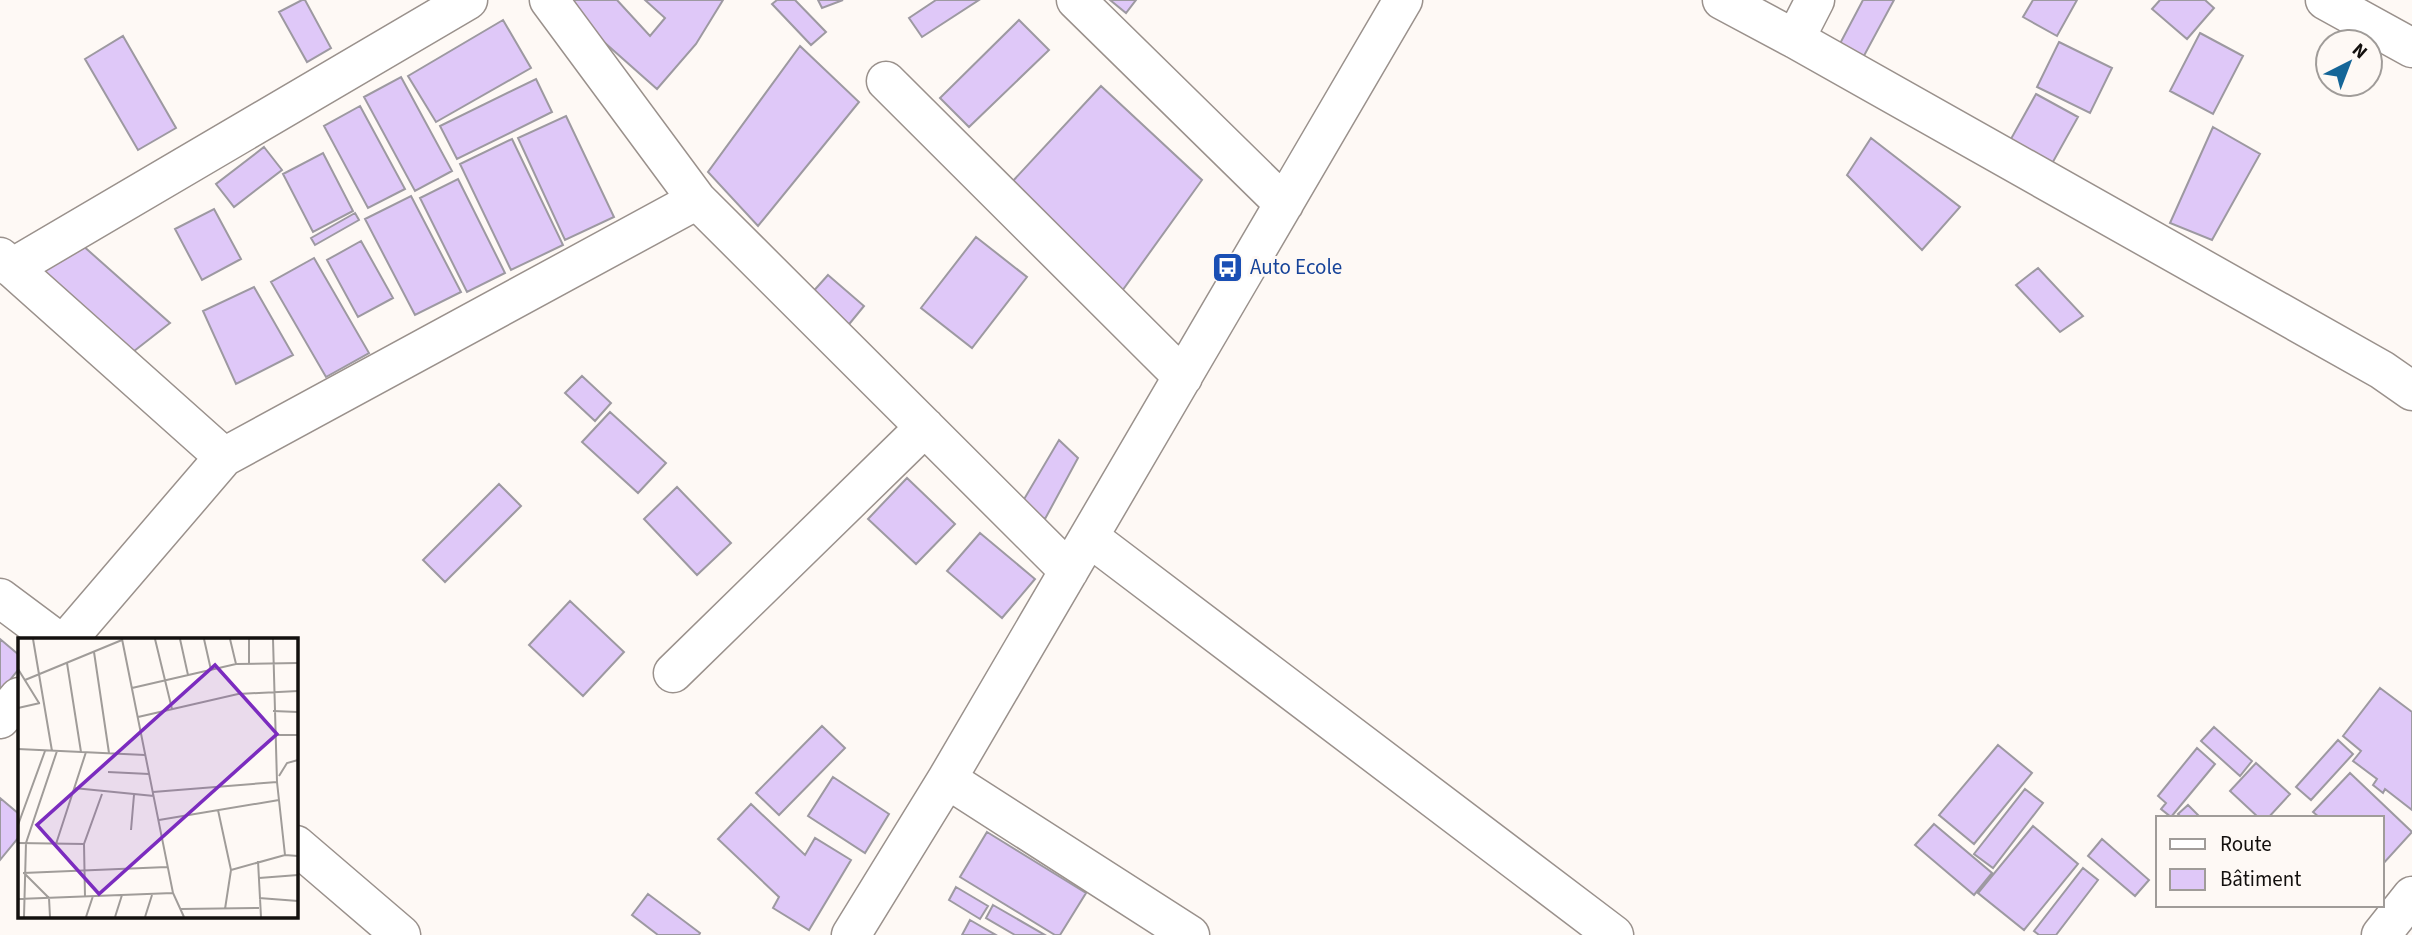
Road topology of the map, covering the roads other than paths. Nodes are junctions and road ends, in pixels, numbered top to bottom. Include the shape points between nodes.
1 (468, 0) edge
2 (549, 0) edge
3 (1076, 0) edge
4 (1403, 0) edge
5 (1721, 0) edge
6 (1815, 0) edge
7 (2343, 4) edge
8 (1795, 39) junction
9 (2412, 48) edge
10 (886, 81) dead end
11 (696, 200) junction
12 (1284, 204) junction
13 (6, 262) edge
14 (1183, 377) junction
15 (2412, 391) edge
16 (925, 427) junction
17 (224, 457) junction
18 (1089, 537) junction
19 (1069, 571) junction
20 (0, 598) edge
21 (54, 638) edge
22 (69, 638) edge
23 (673, 673) dead end
24 (18, 698) edge
25 (0, 719) edge
26 (947, 779) junction
27 (298, 847) edge
28 (2412, 896) edge
29 (2384, 934) edge
30 (401, 935) edge
31 (851, 935) edge
32 (1190, 935) edge
33 (1614, 935) edge

1 - 13 street
2 - 11 street
3 - 12 street
4 - 12 street
5 - 8 street
6 - 8 street
7 - 9 street
8 - 15 street
10 - 14 street
11 - 16 street
11 - 17 street
12 - 14 street
13 - 17 street
14 - 18 street
16 - 19 street
16 - 23 street
17 - 22 street
18 - 19 street
18 - 33 street
19 - 26 street
20 - 21 street
24 - 25 street
26 - 31 street
26 - 32 street
27 - 30 street
28 - 29 street

